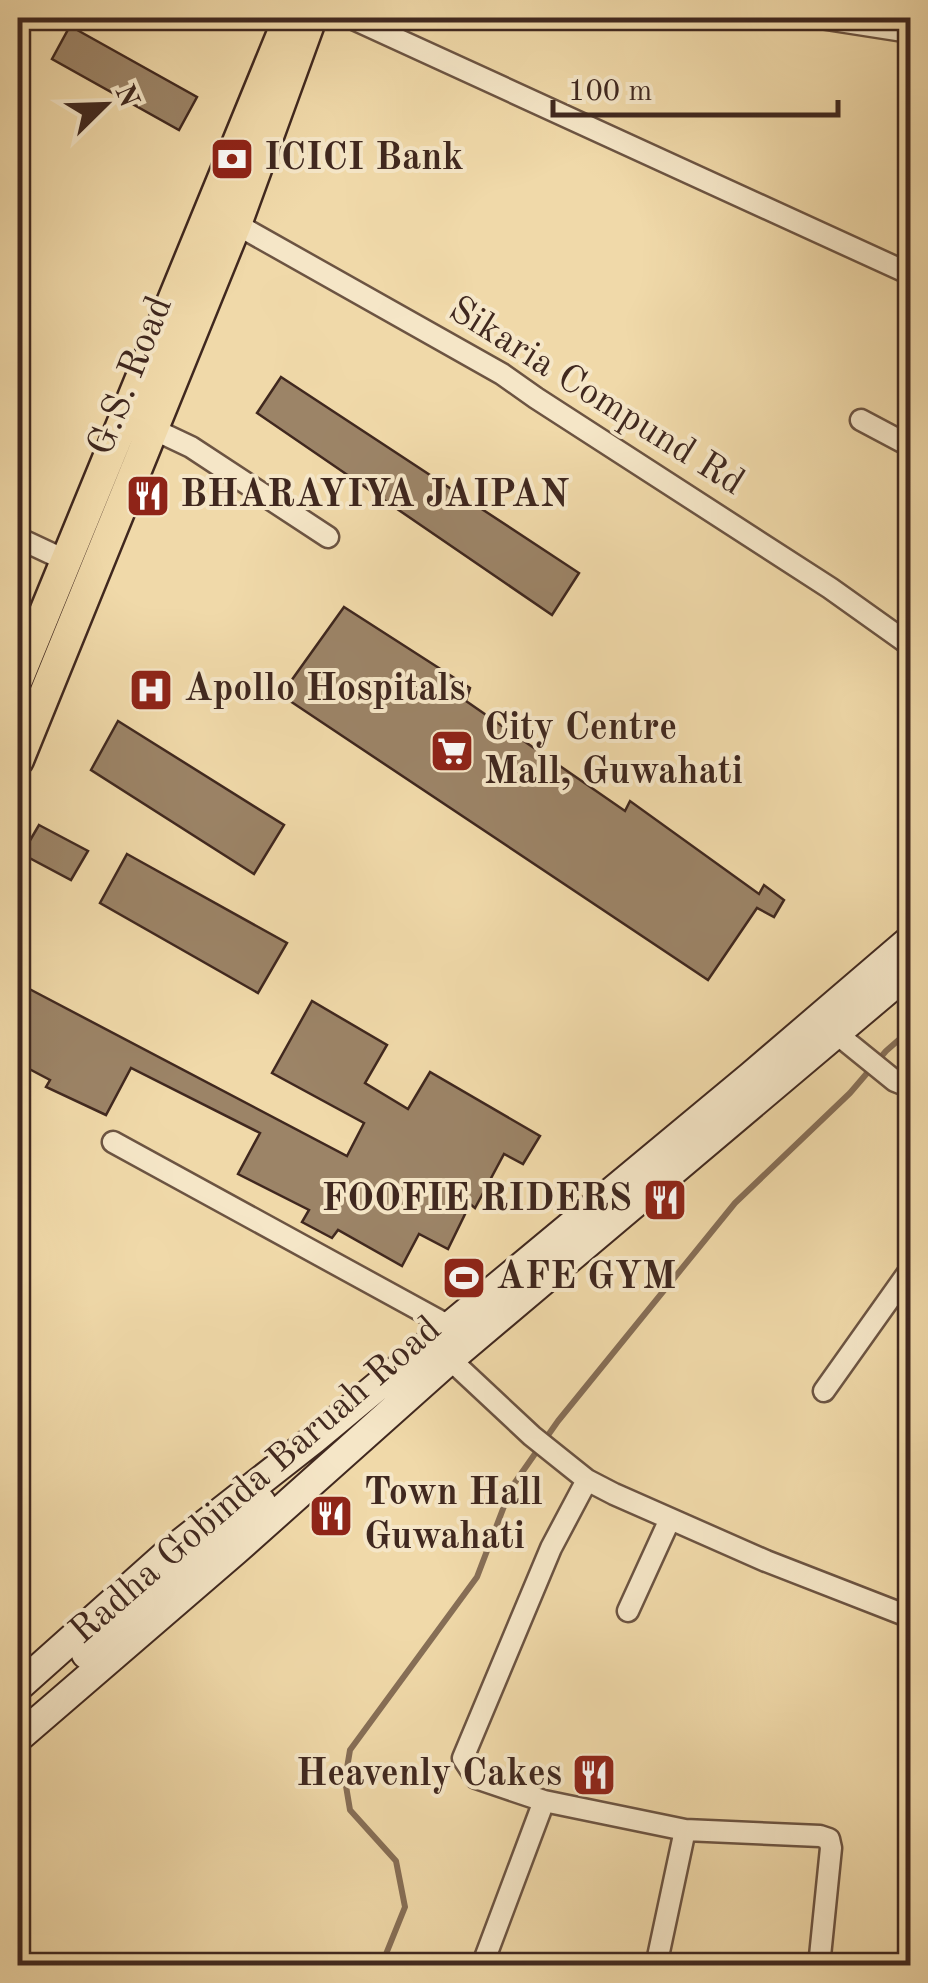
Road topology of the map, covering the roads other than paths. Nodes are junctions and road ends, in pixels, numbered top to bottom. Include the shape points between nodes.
1 (289, 18) edge
2 (311, 18) edge
3 (351, 18) edge
4 (820, 18) edge
5 (910, 32) edge
6 (236, 224) junction
7 (910, 274) edge
8 (861, 420) dead end
9 (153, 429) junction
10 (910, 446) edge
11 (328, 537) dead end
12 (18, 538) edge
13 (65, 560) junction
14 (910, 644) edge
15 (18, 678) edge
16 (18, 760) edge
17 (910, 940) edge
18 (910, 971) edge
19 (836, 1034) junction
20 (903, 1084) edge
21 (112, 1142) dead end
22 (910, 1270) edge
23 (443, 1343) junction
24 (824, 1391) dead end
25 (301, 1448) junction
26 (320, 1476) junction
27 (586, 1480) junction
28 (254, 1509) junction
29 (670, 1519) junction
30 (628, 1612) dead end
31 (910, 1617) edge
32 (18, 1686) edge
33 (18, 1715) edge
34 (18, 1738) edge
35 (544, 1800) junction
36 (686, 1830) junction
37 (482, 1966) edge
38 (656, 1966) edge
39 (818, 1966) edge

1 - 13 main road, G.S. Road
2 - 6 main road, G.S. Road
3 - 7 street
4 - 5 street
6 - 9 main road, G.S. Road
6 - 14 street, Sikaria Compund Rd via 502,374
8 - 10 street
9 - 11 street via 191,446
9 - 16 main road, G.S. Road
12 - 13 street
13 - 15 main road, G.S. Road
17 - 23 main road, Radha Gobinda Baruah Road
18 - 19 main road, Radha Gobinda Baruah Road
19 - 20 street
19 - 23 main road, Radha Gobinda Baruah Road
21 - 23 street
22 - 24 street
23 - 25 main road, Radha Gobinda Baruah Road
23 - 26 main road, Radha Gobinda Baruah Road
23 - 27 street via 532,1436
25 - 28 main road
25 - 32 main road, Radha Gobinda Baruah Road via 166,1554
26 - 28 main road
26 - 34 main road, Radha Gobinda Baruah Road
27 - 29 street
27 - 35 street via 550,1548 463,1758 476,1778
28 - 33 main road
29 - 30 street
29 - 31 street
35 - 36 street
35 - 37 street
36 - 38 street
36 - 39 street via 829,1839

